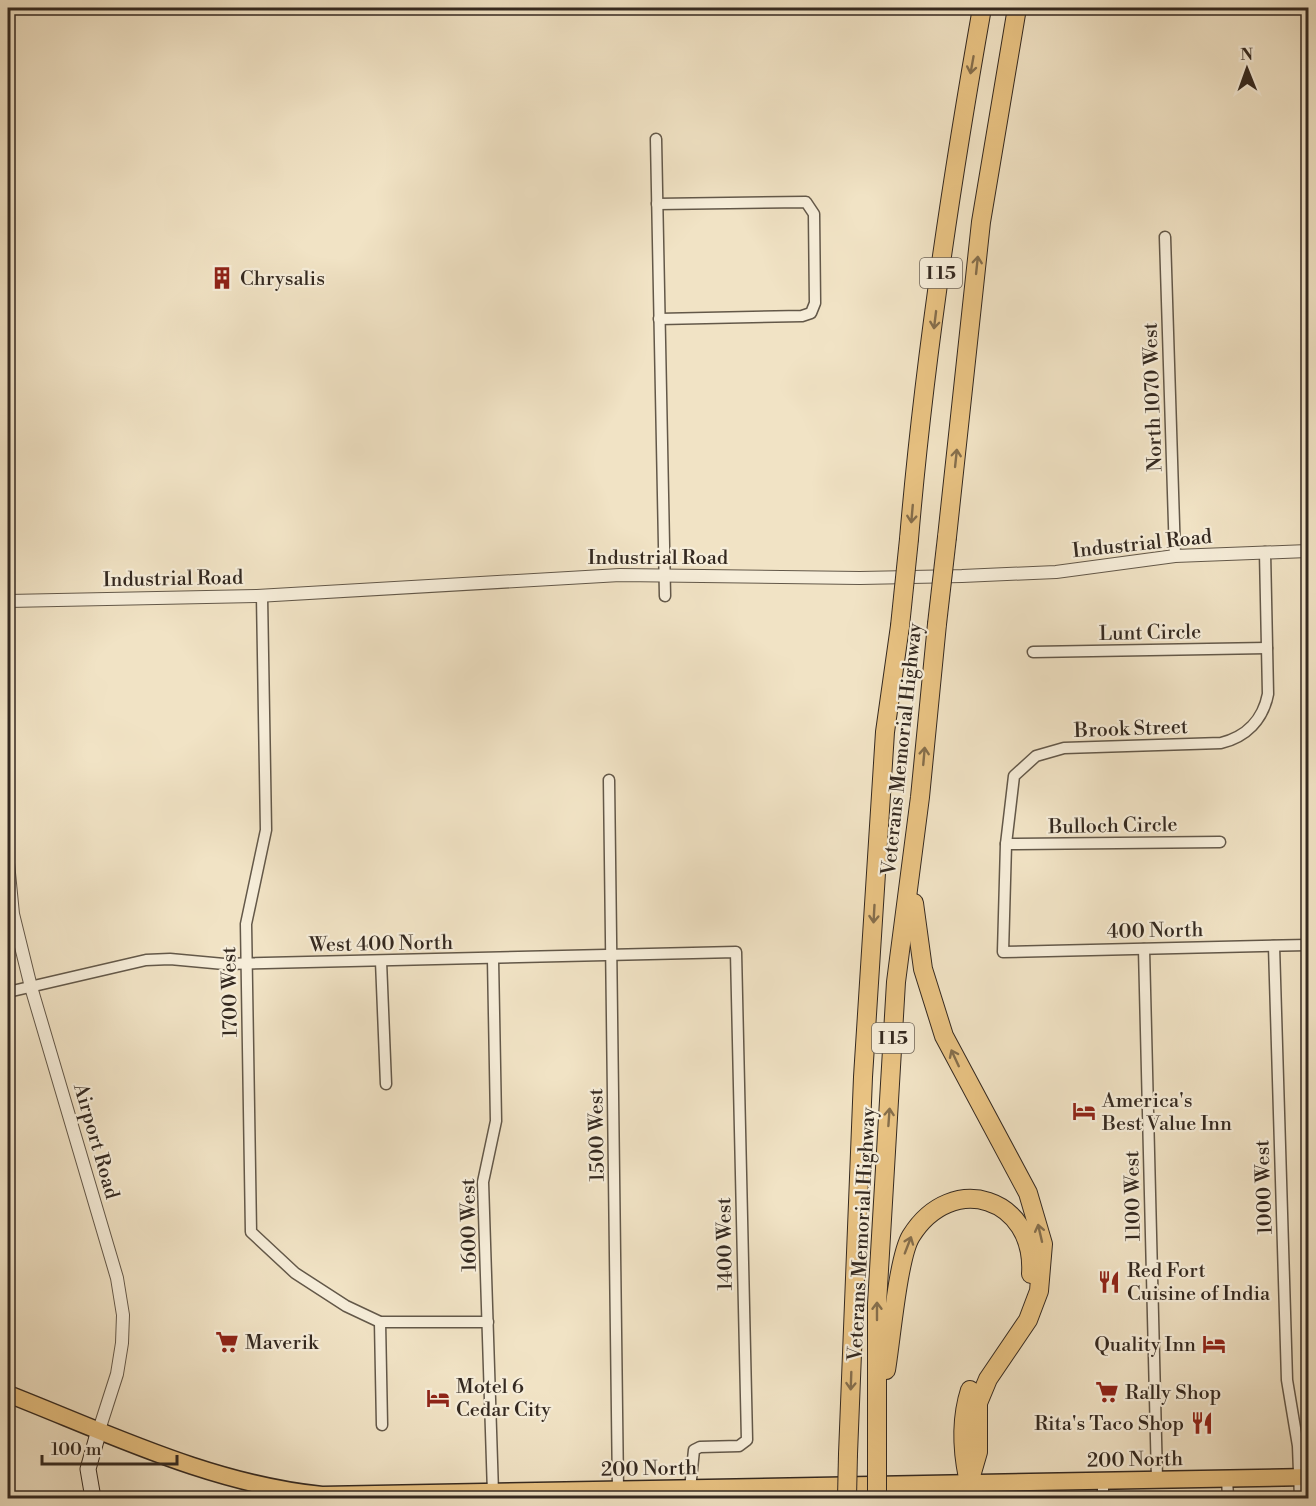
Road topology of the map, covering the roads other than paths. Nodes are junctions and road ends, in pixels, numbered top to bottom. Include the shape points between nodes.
1 (982, 8) edge
2 (1017, 8) edge
3 (656, 140) dead end
4 (657, 204) junction
5 (1166, 237) dead end
6 (659, 319) junction
7 (1308, 551) edge
8 (1265, 552) junction
9 (1175, 556) junction
10 (665, 575) junction
11 (262, 596) junction
12 (665, 596) dead end
13 (8, 601) edge
14 (1267, 648) junction
15 (1033, 652) dead end
16 (609, 780) dead end
17 (920, 797) junction
18 (1220, 842) dead end
19 (1006, 844) junction
20 (8, 863) edge
21 (1308, 945) edge
22 (1274, 946) junction
23 (1144, 949) junction
24 (736, 952) joint
25 (1003, 952) joint
26 (612, 956) junction
27 (493, 958) junction
28 (381, 961) junction
29 (247, 964) junction
30 (31, 987) junction
31 (8, 992) edge
32 (386, 1084) dead end
33 (380, 1322) junction
34 (488, 1322) junction
35 (8, 1394) edge
36 (382, 1425) dead end
37 (877, 1426) junction
38 (99, 1430) junction
39 (1304, 1477) edge
40 (1227, 1478) junction
41 (1157, 1479) junction
42 (1103, 1481) junction
43 (618, 1490) junction
44 (969, 1491) edge
45 (493, 1493) junction
46 (566, 1495) edge
47 (690, 1495) edge
48 (93, 1498) edge
49 (847, 1498) edge
50 (876, 1498) edge
51 (1103, 1498) edge
52 (1228, 1498) edge
53 (1300, 1498) edge

1 -> 49 highway, Veterans Memorial Highway / I 15, bridge via 948,212 885,732 862,1088
17 -> 2 highway, Veterans Memorial Highway / I 15, bridge via 981,222
3 - 4 street
4 - 6 street
4 - 6 street via 806,202 814,214 815,303 806,316
5 - 9 street, North 1070 West
6 - 10 street
7 - 8 street, Industrial Road
8 - 9 street, Industrial Road
8 - 14 street, Brook Street
9 - 10 street, Industrial Road via 1056,572 951,576
10 - 11 street, Industrial Road via 586,576
10 - 12 street
11 - 13 street, Industrial Road
11 - 29 street, 1700 West via 266,830 248,904
14 - 15 street, Lunt Circle
14 - 19 street, Brook Street via 1266,702 1260,718 1244,734 1221,743 1064,748 1036,756 1014,776
16 - 26 street, 1500 West
37 -> 17 highway, Veterans Memorial Highway / I 15 via 877,1304 896,982
44 -> 17 highway via 978,1452 978,1403 988,1379 1028,1320 1039,1292 1043,1244 1028,1193 944,1036 923,969 914,916 913,874
18 - 19 street, Bulloch Circle
19 - 25 street, Brook Street
20 - 30 street, Airport Road via 13,914
21 - 22 street, 400 North
22 - 23 street, 400 North
22 - 39 street, 1000 West via 1287,1380
23 - 25 street, 400 North
23 - 41 street, 1100 West
24 - 26 street, West 400 North
24 - 47 street, 1400 West via 747,1440 739,1446 694,1450
26 - 27 street, West 400 North
26 - 43 street, 1500 West
27 - 28 street, West 400 North
27 - 34 street, 1600 West via 496,1121 483,1182
28 - 29 street, West 400 North
28 - 32 street
29 - 30 street, West 400 North via 146,960
29 - 33 street, 1700 West via 251,1233 295,1273 346,1306
30 - 31 street, West 400 North
30 - 38 street, Airport Road via 117,1278 123,1315 117,1374
33 - 34 street, 1700 West
33 - 36 street
34 - 45 street, 1600 West
35 - 38 main road, 200 North
37 -> 44 highway via 910,1238 925,1219 947,1203 977,1198 1001,1207 1026,1235 1032,1256 1031,1279 1019,1315 977,1375 966,1403 964,1458
37 - 50 highway, Veterans Memorial Highway / I 15, bridge
38 - 45 main road, 200 North via 221,1476 291,1492 368,1496
38 - 48 main road via 88,1469
39 - 40 main road, 200 North
39 - 53 street, 1000 West
40 - 41 main road, 200 North
40 - 52 street
41 - 42 main road, 200 North
42 - 44 main road, 200 North
42 - 51 street
43 - 46 main road, 200 North
43 - 47 main road, 200 North
44 - 47 main road, 200 North
45 - 46 main road, 200 North

